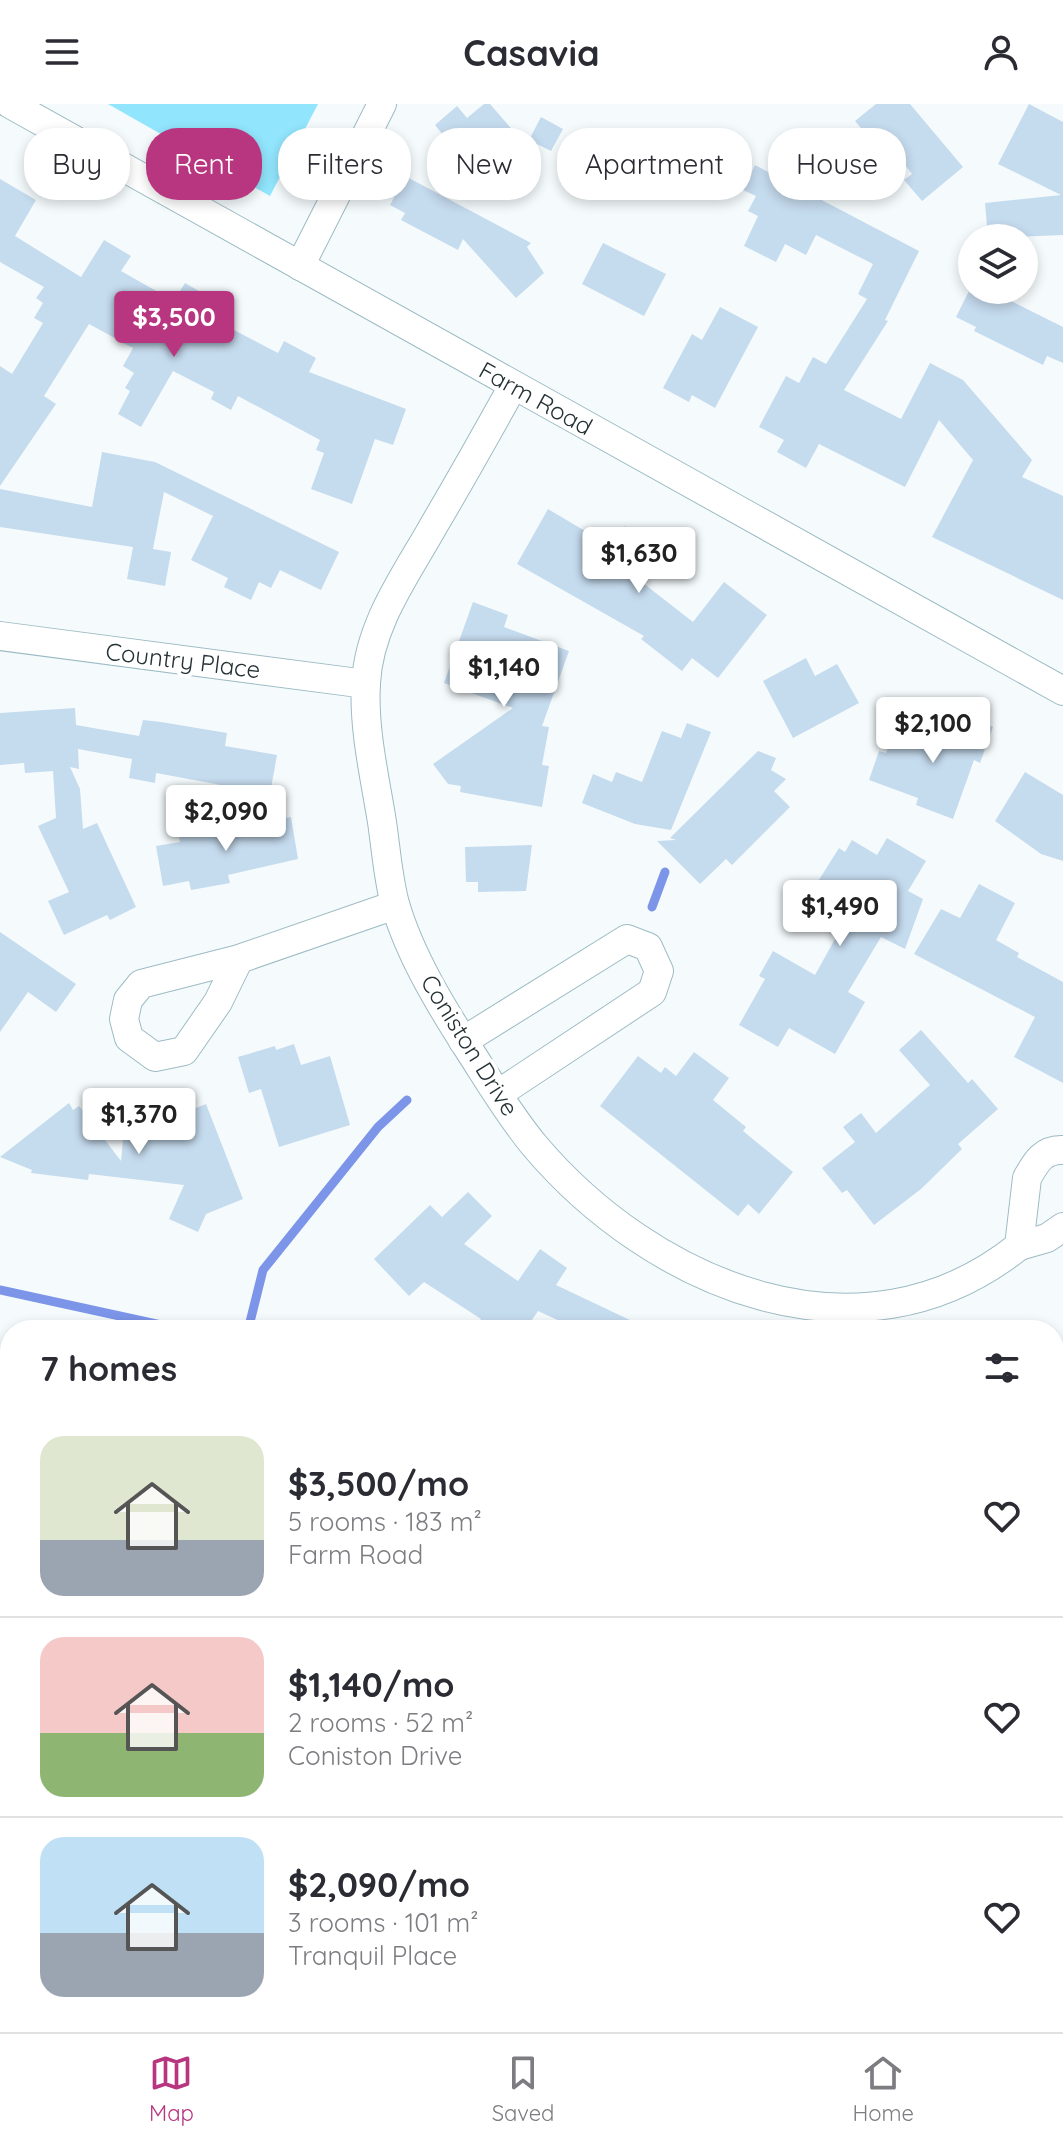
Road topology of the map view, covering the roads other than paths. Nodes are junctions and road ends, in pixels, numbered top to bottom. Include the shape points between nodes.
1 (10, 104) edge
2 (382, 104) edge
3 (300, 266) junction
4 (513, 386) junction
5 (0, 636) edge
6 (366, 684) junction
7 (1063, 691) edge
8 (395, 905) junction
9 (239, 959) dead end
10 (463, 1041) junction
11 (498, 1094) junction
12 (1063, 1150) edge
13 (1063, 1227) edge
14 (1019, 1246) junction

1 - 3 street, Farm Road
2 - 3 street
3 - 4 street, Farm Road
4 - 6 street, Coniston Drive via 378,623
4 - 7 street, Farm Road
5 - 6 street, Country Place
6 - 8 street, Coniston Drive
8 - 9 street
8 - 10 street, Coniston Drive
10 - 11 street, Coniston Drive
10 - 11 street via 627,939 648,947 659,971 652,992
11 - 14 street, Coniston Drive via 534,1145 620,1225 706,1278 744,1293 826,1307 886,1304 954,1287 987,1272
12 - 14 street via 1052,1149 1041,1157 1027,1178
13 - 14 street, Coniston Drive

